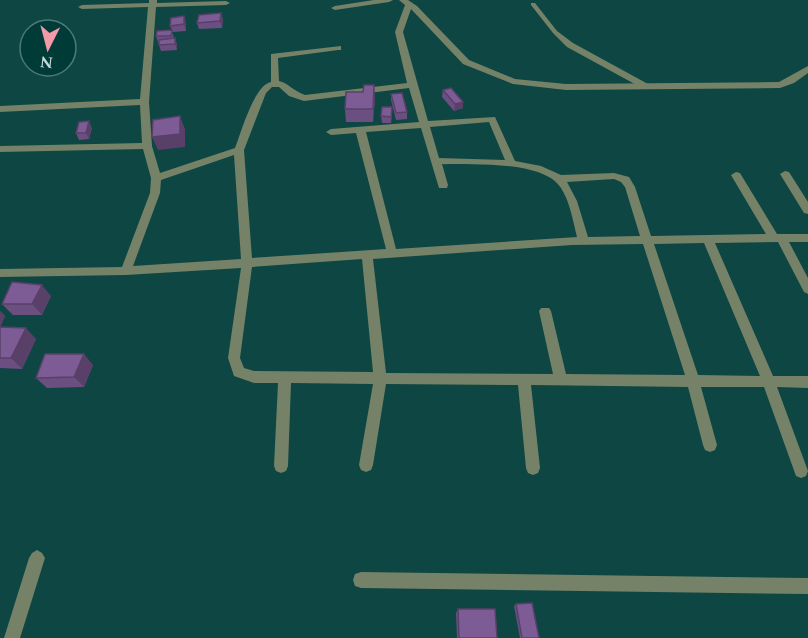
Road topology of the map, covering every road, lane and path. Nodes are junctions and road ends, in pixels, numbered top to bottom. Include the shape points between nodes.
1 (388, 0) edge
2 (153, 2) edge
3 (406, 2) edge
4 (226, 3) dead end
5 (533, 4) dead end
6 (81, 7) dead end
7 (335, 8) dead end
8 (338, 48) dead end
9 (808, 69) edge
10 (275, 83) junction
11 (412, 85) junction
12 (645, 86) junction
13 (144, 102) junction
14 (0, 109) edge
15 (424, 124) junction
16 (360, 129) junction
17 (331, 132) dead end
18 (147, 146) junction
19 (0, 149) edge
20 (239, 150) junction
21 (437, 161) junction
22 (511, 164) junction
23 (784, 174) dead end
24 (736, 176) dead end
25 (156, 178) junction
26 (560, 179) junction
27 (443, 184) dead end
28 (808, 210) edge
29 (777, 238) junction
30 (808, 238) edge
31 (708, 239) junction
32 (649, 240) junction
33 (584, 241) junction
34 (392, 253) junction
35 (367, 255) junction
36 (247, 263) junction
37 (126, 271) junction
38 (0, 273) edge
39 (808, 289) edge
40 (545, 311) dead end
41 (285, 378) junction
42 (380, 378) junction
43 (524, 380) junction
44 (561, 380) junction
45 (693, 381) junction
46 (770, 382) junction
47 (808, 382) edge
48 (710, 445) dead end
49 (366, 465) dead end
50 (281, 466) dead end
51 (533, 468) dead end
52 (801, 471) dead end
53 (37, 558) dead end
54 (361, 580) dead end
55 (808, 586) edge
56 (12, 638) edge

1 - 7 street
2 - 4 street
2 - 6 street
2 - 13 street
3 - 11 street via 399,32
3 - 12 street via 466,62 513,81 566,87
5 - 12 lane via 570,45
8 - 10 street via 274,56
9 - 12 street via 780,85
10 - 11 street via 304,98
10 - 20 street via 262,92
11 - 15 street
13 - 14 street
13 - 18 street
15 - 16 street
15 - 21 street
15 - 22 street via 492,119
16 - 17 street
16 - 34 street
18 - 19 street
18 - 25 street
20 - 25 street
20 - 36 street
21 - 22 street
21 - 27 street
22 - 26 street
23 - 28 street
24 - 29 street
25 - 37 street
26 - 32 street via 625,179
26 - 33 street
29 - 30 street
29 - 31 street
29 - 39 street
31 - 32 street
31 - 46 street
32 - 33 street
32 - 45 street
33 - 34 street
34 - 35 street
35 - 36 street
35 - 42 street
36 - 37 street
36 - 41 street via 234,358 239,372 254,377
37 - 38 street
40 - 44 street
41 - 42 street
41 - 50 street
42 - 43 street
42 - 49 street
43 - 44 street
43 - 51 street
44 - 45 street
45 - 46 street
45 - 48 street
46 - 47 street
46 - 52 street
53 - 56 street
54 - 55 street

